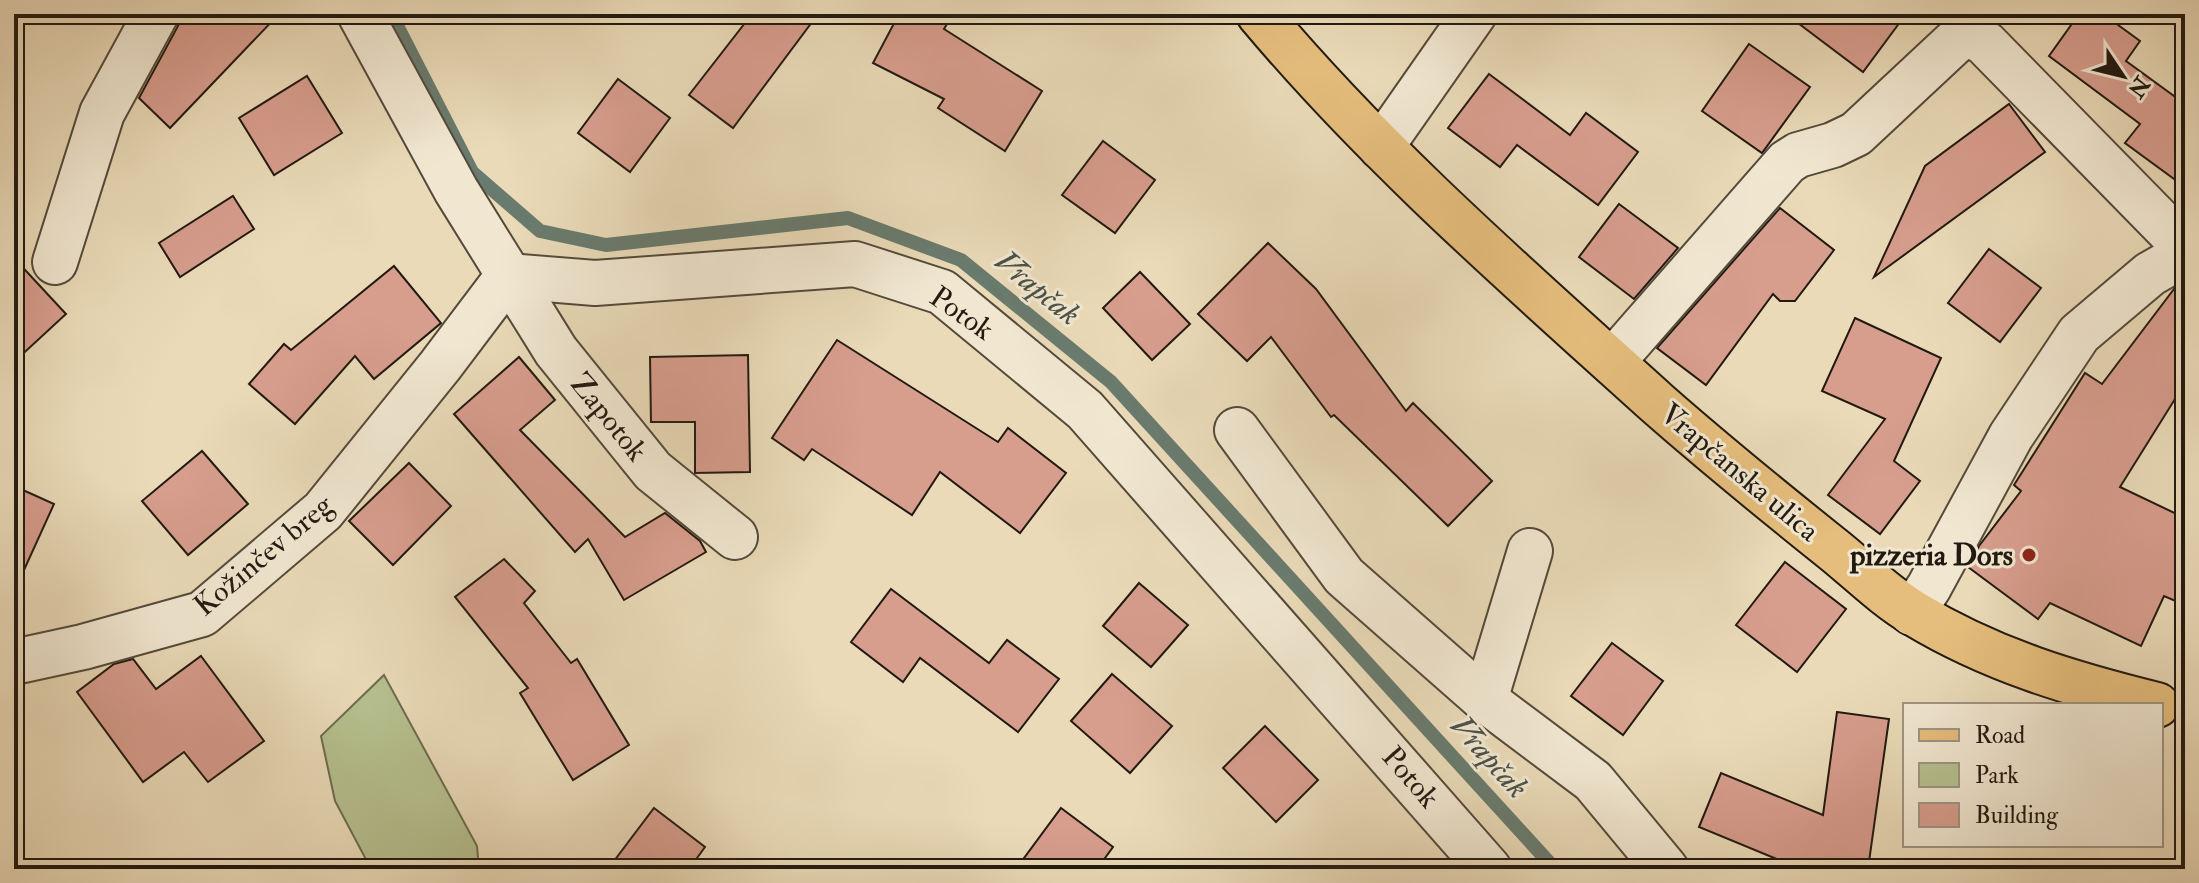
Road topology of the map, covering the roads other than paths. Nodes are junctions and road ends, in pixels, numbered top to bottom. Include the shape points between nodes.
1 (156, 14) edge
2 (360, 14) edge
3 (1259, 14) edge
4 (1474, 14) edge
5 (1381, 147) junction
6 (2185, 247) edge
7 (2185, 254) edge
8 (55, 262) dead end
9 (508, 276) junction
10 (1612, 362) junction
11 (1237, 430) dead end
12 (735, 537) dead end
13 (1530, 551) dead end
14 (1912, 613) junction
15 (14, 662) edge
16 (1485, 700) junction
17 (2151, 703) edge
18 (2163, 706) edge
19 (2185, 712) edge
20 (1489, 869) edge
21 (1666, 869) edge

1 - 8 street via 102,113
2 - 9 street
3 - 5 main road, Vrapčanska ulica
4 - 5 street
5 - 10 main road, Vrapčanska ulica
6 - 10 street via 1985,43 1961,36 1856,134 1787,162
7 - 14 street via 2150,274 2079,334 2011,436
9 - 12 street, Zapotok via 556,351 653,471
9 - 15 street, Kožinčev breg via 323,511 202,614
9 - 20 street, Potok via 595,283 855,264 942,292 1085,410
10 - 14 main road, Vrapčanska ulica via 1725,464
11 - 16 street via 1344,576
13 - 16 street
14 - 17 main road, Vrapčanska ulica via 2010,663
16 - 21 street via 1593,781
18 - 19 main road, Vrapčanska ulica

